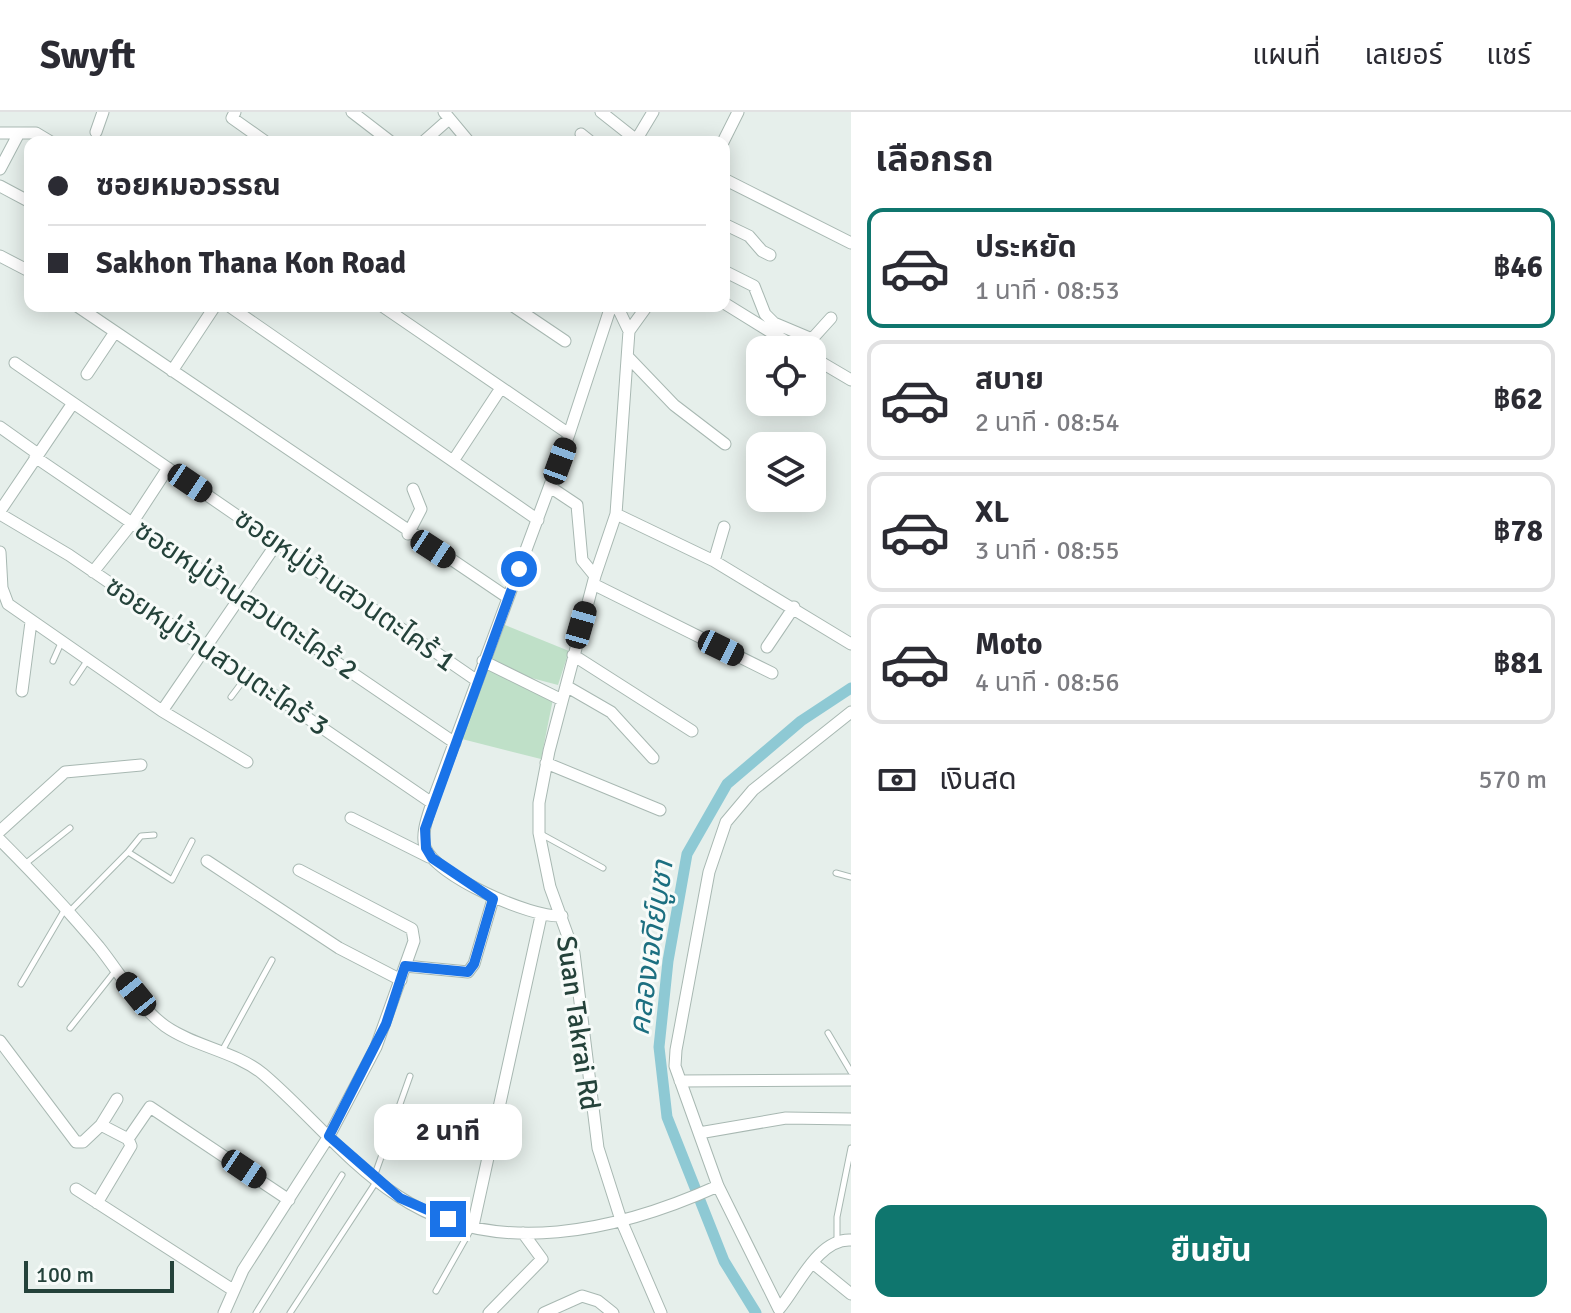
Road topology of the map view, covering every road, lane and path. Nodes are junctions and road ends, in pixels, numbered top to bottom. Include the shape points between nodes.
1 (103, 112) edge
2 (235, 112) edge
3 (352, 112) edge
4 (601, 112) edge
5 (653, 112) edge
6 (738, 112) edge
7 (447, 115) edge
8 (96, 132) dead end
9 (0, 133) edge
10 (18, 135) junction
11 (41, 136) edge
12 (258, 136) edge
13 (383, 136) edge
14 (428, 136) edge
15 (464, 136) edge
16 (631, 136) edge
17 (640, 136) edge
18 (726, 136) edge
19 (0, 169) edge
20 (730, 182) edge
21 (0, 186) edge
22 (24, 199) edge
23 (730, 227) edge
24 (851, 243) edge
25 (770, 255) dead end
26 (0, 256) edge
27 (24, 268) edge
28 (730, 274) edge
29 (730, 306) edge
30 (86, 312) edge
31 (211, 312) edge
32 (238, 312) edge
33 (391, 312) edge
34 (522, 312) edge
35 (609, 312) edge
36 (620, 312) edge
37 (643, 312) edge
38 (831, 318) dead end
39 (629, 331) junction
40 (779, 331) junction
41 (115, 332) junction
42 (785, 336) edge
43 (565, 341) dead end
44 (628, 357) junction
45 (15, 363) dead end
46 (826, 365) edge
47 (172, 371) junction
48 (87, 374) dead end
49 (851, 380) edge
50 (501, 388) junction
51 (73, 403) junction
52 (0, 427) edge
53 (569, 434) junction
54 (725, 444) dead end
55 (37, 455) junction
56 (453, 461) junction
57 (168, 468) junction
58 (550, 487) junction
59 (413, 489) dead end
60 (0, 513) edge
61 (616, 514) junction
62 (538, 520) junction
63 (132, 523) junction
64 (724, 527) dead end
65 (408, 534) junction
66 (277, 543) junction
67 (0, 552) edge
68 (714, 561) junction
69 (93, 572) junction
70 (594, 580) junction
71 (241, 595) junction
72 (507, 597) junction
73 (794, 607) junction
74 (31, 622) junction
75 (61, 643) junction
76 (851, 644) edge
77 (767, 647) dead end
78 (206, 648) junction
79 (573, 655) junction
80 (53, 661) dead end
81 (88, 661) junction
82 (483, 661) junction
83 (772, 673) dead end
84 (246, 676) junction
85 (476, 680) junction
86 (73, 682) dead end
87 (566, 686) junction
88 (22, 691) dead end
89 (231, 697) dead end
90 (562, 700) junction
91 (162, 711) junction
92 (851, 712) edge
93 (692, 731) dead end
94 (455, 743) junction
95 (653, 758) dead end
96 (247, 762) dead end
97 (546, 763) junction
98 (141, 765) dead end
99 (432, 803) junction
100 (660, 810) dead end
101 (351, 818) dead end
102 (70, 828) dead end
103 (539, 833) junction
104 (154, 835) dead end
105 (1, 840) edge
106 (192, 841) dead end
107 (128, 852) junction
108 (432, 858) junction
109 (207, 861) dead end
110 (24, 865) junction
111 (603, 868) dead end
112 (299, 870) dead end
113 (836, 873) dead end
114 (851, 877) edge
115 (493, 899) junction
116 (68, 910) junction
117 (541, 916) junction
118 (562, 916) junction
119 (272, 960) dead end
120 (405, 966) junction
121 (117, 969) junction
122 (401, 980) junction
123 (21, 984) dead end
124 (70, 1028) dead end
125 (828, 1033) dead end
126 (0, 1041) edge
127 (221, 1052) junction
128 (851, 1072) edge
129 (410, 1076) dead end
130 (851, 1080) edge
131 (680, 1081) junction
132 (117, 1099) dead end
133 (851, 1119) edge
134 (101, 1125) junction
135 (699, 1133) junction
136 (329, 1136) junction
137 (128, 1139) junction
138 (851, 1148) edge
139 (342, 1175) dead end
140 (375, 1180) junction
141 (713, 1188) junction
142 (76, 1189) dead end
143 (289, 1200) junction
144 (97, 1203) junction
145 (621, 1220) junction
146 (473, 1226) junction
147 (523, 1233) junction
148 (837, 1240) junction
149 (851, 1240) edge
150 (814, 1264) junction
151 (233, 1290) junction
152 (436, 1291) dead end
153 (851, 1294) edge
154 (224, 1313) edge
155 (256, 1313) edge
156 (290, 1313) edge
157 (489, 1313) edge
158 (544, 1313) edge
159 (613, 1313) edge
160 (661, 1313) edge

1 - 8 street
2 - 12 street via 232,118
3 - 13 street
4 - 16 street
5 - 17 street
6 - 18 street
7 - 14 street
7 - 15 street
9 - 10 street
10 - 11 street
10 - 19 street
20 - 24 street
21 - 22 street
23 - 25 street
26 - 27 street
28 - 40 street via 754,286
29 - 40 street
30 - 41 street
31 - 47 street
32 - 56 street
33 - 50 street
34 - 43 street
35 - 53 street
36 - 39 street, Suan Takrai Rd
37 - 39 street
38 - 40 street via 812,339
39 - 44 street, Suan Takrai Rd
40 - 42 street
41 - 47 street
41 - 48 street
44 - 54 street via 674,405
44 - 61 street, Suan Takrai Rd
45 - 51 street, ซอยหมู่บ้านสวนตะไคร้ 1
46 - 49 street
47 - 65 street
50 - 53 street
50 - 56 street
51 - 55 street
51 - 57 street, ซอยหมู่บ้านสวนตะไคร้ 1
52 - 55 street, ซอยหมู่บ้านสวนตะไคร้ 2
53 - 58 street
55 - 60 street
55 - 63 street, ซอยหมู่บ้านสวนตะไคร้ 2
56 - 62 street
57 - 63 street
57 - 66 street, ซอยหมู่บ้านสวนตะไคร้ 1
58 - 62 street
58 - 70 street via 577,505 582,560
59 - 65 street via 421,509
60 - 69 street, ซอยหมู่บ้านสวนตะไคร้ 3
61 - 68 street
61 - 70 street, Suan Takrai Rd
62 - 72 street
63 - 69 street
63 - 71 street, ซอยหมู่บ้านสวนตะไคร้ 2
64 - 68 street
65 - 72 street
66 - 71 street
66 - 85 street, ซอยหมู่บ้านสวนตะไคร้ 1
67 - 74 street via 4,597
68 - 73 street
69 - 78 street, ซอยหมู่บ้านสวนตะไคร้ 3
70 - 79 street, Suan Takrai Rd
70 - 83 street
71 - 78 street
71 - 94 street, ซอยหมู่บ้านสวนตะไคร้ 2
72 - 82 street
73 - 76 street
73 - 77 street
74 - 75 street
74 - 88 street
75 - 80 lane
75 - 81 street
78 - 84 street, ซอยหมู่บ้านสวนตะไคร้ 3
78 - 91 street
79 - 87 street, Suan Takrai Rd
79 - 93 street
81 - 86 lane
81 - 91 street
82 - 85 street
82 - 90 street
84 - 89 lane
84 - 99 street, ซอยหมู่บ้านสวนตะไคร้ 3
85 - 94 street
87 - 90 street, Suan Takrai Rd
87 - 95 street via 611,712
90 - 97 street, Suan Takrai Rd
91 - 96 street
92 - 131 street via 753,790 719,837 676,1050
94 - 99 street
97 - 100 street
97 - 103 street, Suan Takrai Rd
98 - 105 street via 65,772
99 - 108 street via 424,838
101 - 108 street
102 - 110 lane
103 - 111 lane
103 - 118 street, Suan Takrai Rd
104 - 107 lane via 141,836
105 - 110 street
106 - 107 lane via 172,880
107 - 116 lane
108 - 115 street
109 - 122 street via 339,948
110 - 116 street
112 - 120 street via 412,929 414,941
113 - 114 lane
115 - 117 street
115 - 120 street via 468,972
116 - 121 street
116 - 123 lane
117 - 118 street
117 - 146 street
118 - 145 street, Suan Takrai Rd via 574,953 592,1120
119 - 127 lane
120 - 122 street
121 - 124 lane
121 - 127 street via 166,1026
122 - 136 street via 376,1047
125 - 128 lane
126 - 134 street via 76,1142
127 - 136 street via 261,1072
129 - 140 lane
130 - 131 street
131 - 135 street
132 - 134 street
133 - 135 street via 786,1118
134 - 137 street
135 - 141 street
136 - 140 street
136 - 143 street
137 - 143 street via 153,1108
137 - 144 street via 131,1146
138 - 148 lane
139 - 155 lane
140 - 146 street via 400,1198
140 - 156 lane
141 - 145 street
141 - 150 street via 779,1309
142 - 144 street
143 - 151 street
144 - 151 street
145 - 147 street via 581,1230
145 - 160 street, Suan Takrai Rd
146 - 147 street
146 - 152 lane
147 - 157 street via 542,1259
148 - 149 street
148 - 150 street
150 - 153 street
151 - 154 street
158 - 159 street via 582,1296

